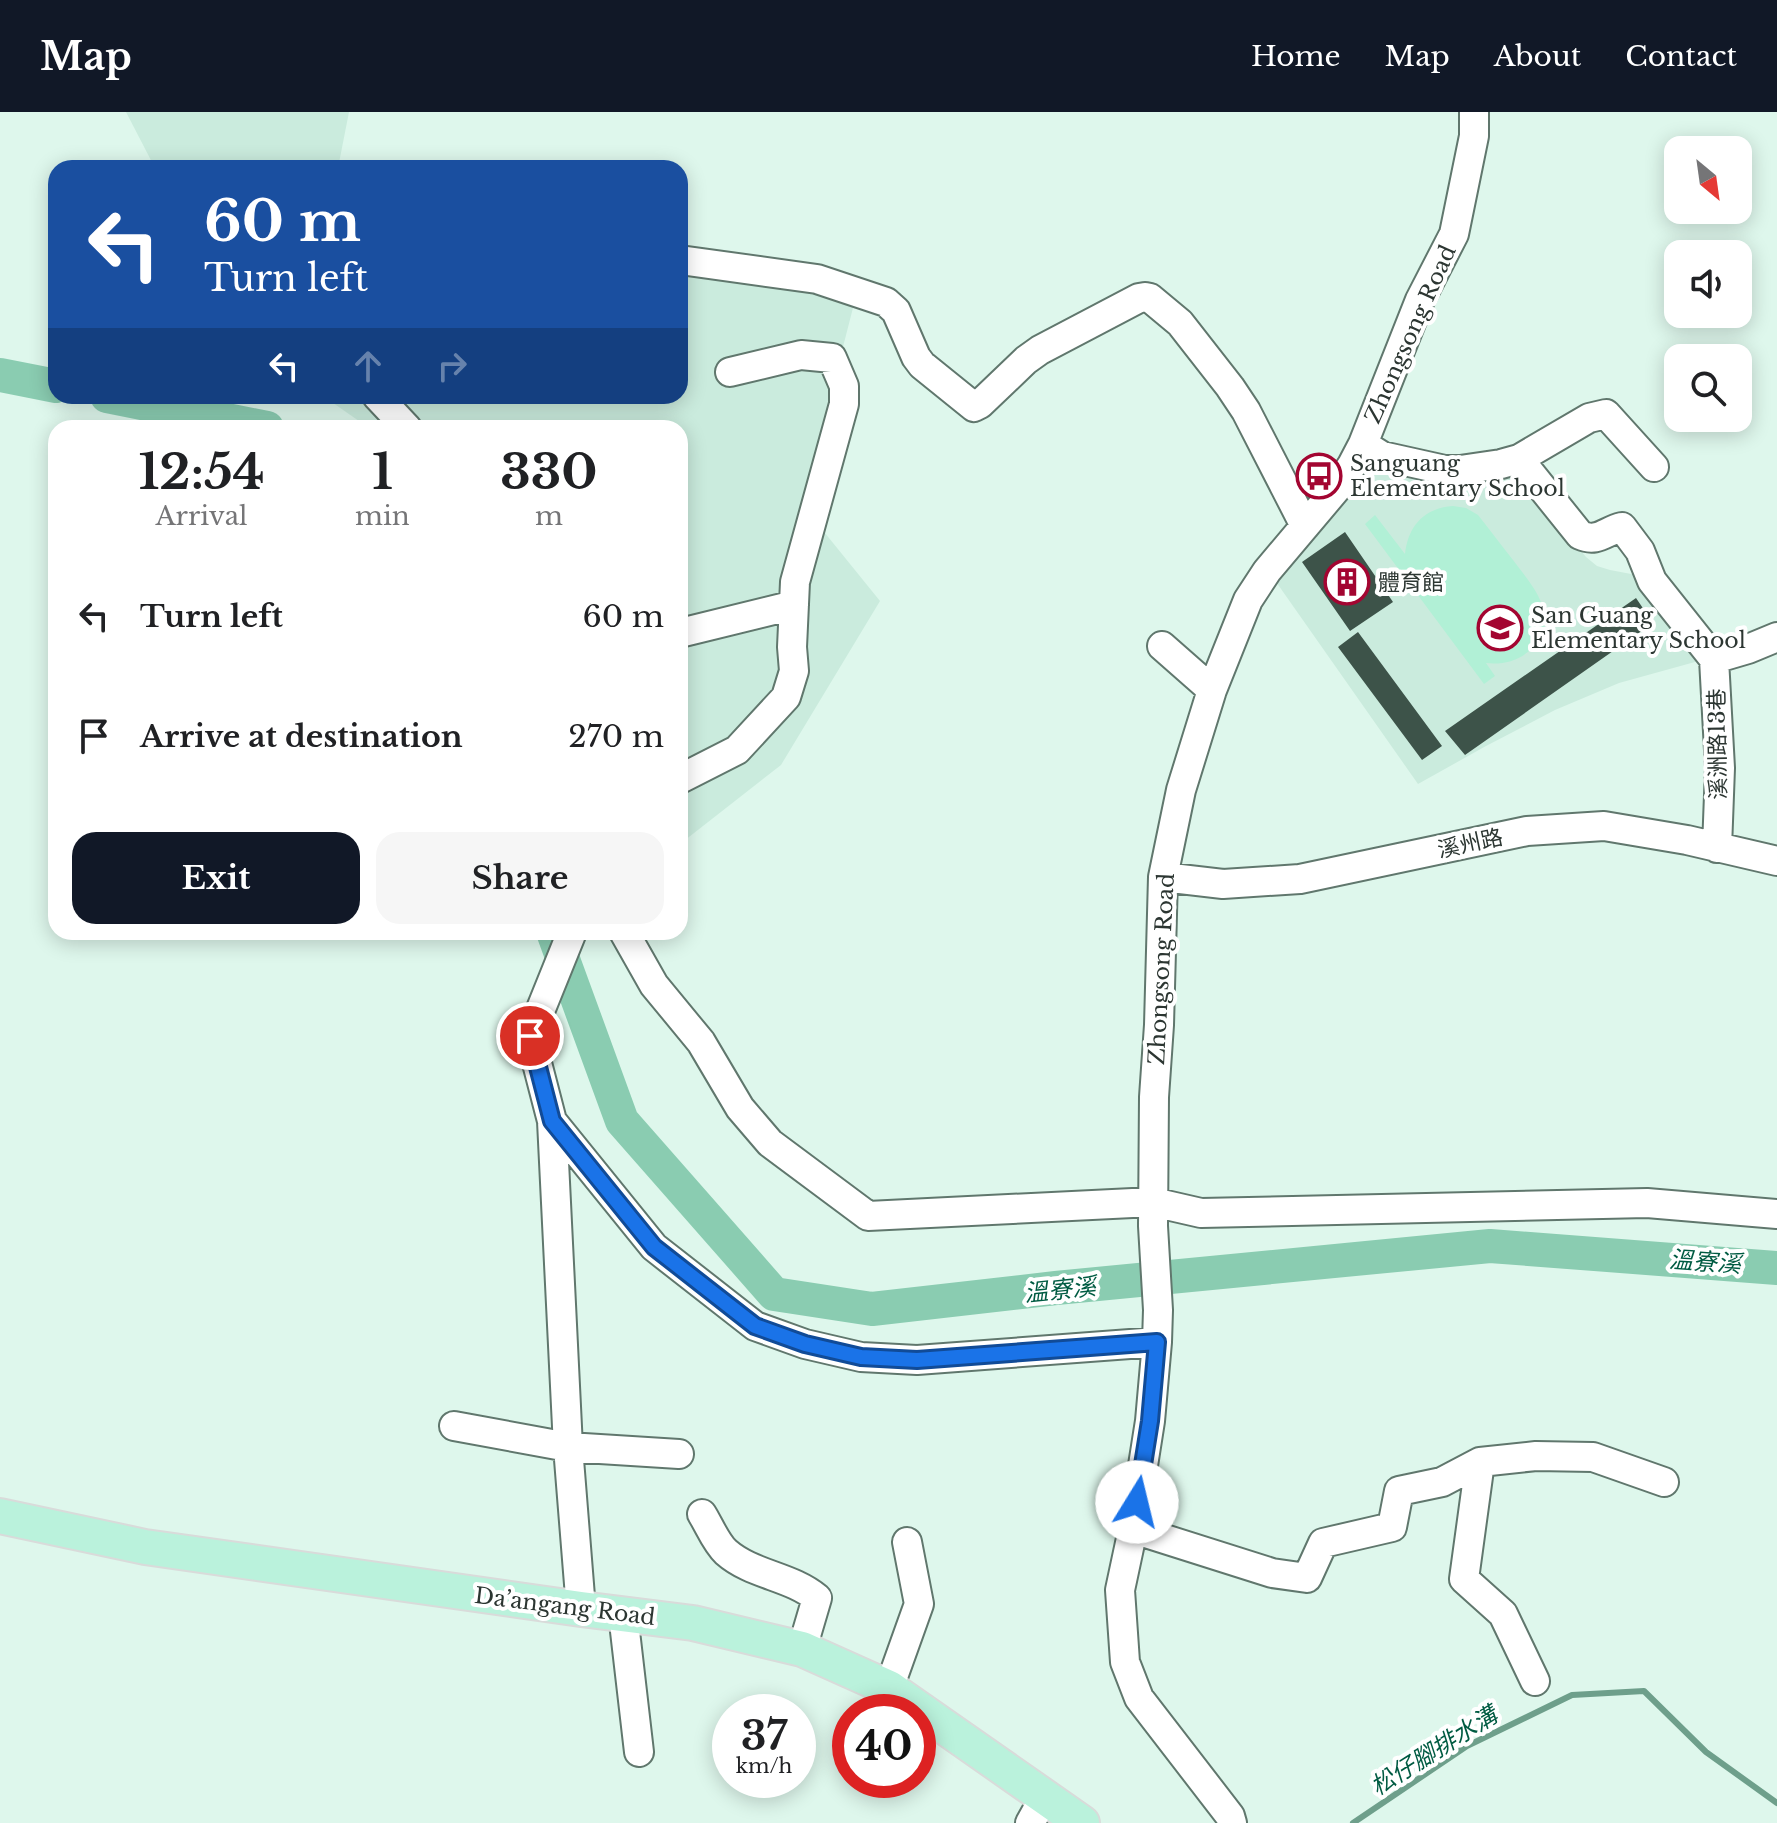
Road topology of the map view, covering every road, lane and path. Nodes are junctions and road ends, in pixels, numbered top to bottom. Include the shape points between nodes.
1 (1474, 112) edge
2 (688, 261) edge
3 (730, 372) dead end
4 (384, 404) edge
5 (400, 420) edge
6 (1363, 444) junction
7 (1519, 459) junction
8 (1654, 467) dead end
9 (1305, 526) junction
10 (794, 605) junction
11 (688, 631) edge
12 (1777, 637) edge
13 (1162, 646) dead end
14 (1714, 659) junction
15 (1212, 690) junction
16 (688, 775) edge
17 (1717, 848) junction
18 (1777, 861) edge
19 (1163, 877) junction
20 (569, 940) edge
21 (629, 940) edge
22 (552, 1121) junction
23 (1153, 1214) junction
24 (1777, 1214) edge
25 (1157, 1342) junction
26 (454, 1426) dead end
27 (568, 1447) junction
28 (679, 1454) dead end
29 (1480, 1462) junction
30 (1664, 1482) dead end
31 (702, 1514) dead end
32 (0, 1516) edge
33 (1133, 1529) junction
34 (907, 1542) dead end
35 (581, 1609) junction
36 (623, 1614) junction
37 (802, 1649) junction
38 (1535, 1681) dead end
39 (889, 1688) junction
40 (639, 1752) dead end
41 (1037, 1810) edge
42 (1082, 1823) edge
43 (1232, 1823) edge

1 - 6 street, Zhongsong Road via 1454,234 1420,300
2 - 9 street via 817,279 886,302 896,311 922,365 974,407 1040,350 1139,298 1150,298 1180,323 1230,387
3 - 10 street via 801,355 832,358 844,386 844,404 795,582
4 - 5 street
6 - 7 street via 1382,456 1445,470
6 - 9 street, Zhongsong Road via 1337,488
7 - 8 street via 1589,418 1606,414
7 - 14 street via 1580,535 1594,539 1622,527 1640,551 1652,581
9 - 15 street, Zhongsong Road via 1248,600
10 - 11 street
10 - 16 street via 794,671 786,697 737,750
12 - 14 street, 溪洲路13巷
13 - 15 street
14 - 17 street, 溪洲路13巷 via 1720,768
15 - 19 street, Zhongsong Road via 1181,790
17 - 18 street, 溪州路
17 - 19 street, 溪州路 via 1604,826 1527,831 1300,879 1223,884
19 - 23 street, Zhongsong Road
20 - 22 street via 530,1036
21 - 23 street via 654,985 701,1042 750,1120 770,1143 868,1216
22 - 25 street via 654,1247 755,1326 861,1357 917,1360
22 - 27 street
23 - 24 street via 1647,1203
23 - 25 street, Zhongsong Road
25 - 33 street, Zhongsong Road
26 - 27 street
27 - 28 street
27 - 35 street
29 - 30 street via 1593,1457
29 - 33 street via 1442,1482 1399,1491 1392,1527 1323,1543 1307,1578 1272,1573
29 - 38 street via 1464,1579 1503,1614
31 - 37 street via 725,1551 817,1598
32 - 35 main road, Da’angang Road via 145,1547
33 - 43 street, Zhongsong Road via 1120,1590 1125,1662 1139,1698
34 - 39 street via 919,1604
35 - 36 main road, Da’angang Road
36 - 37 main road, Da’angang Road via 693,1623
36 - 40 street
37 - 39 main road, Da’angang Road
39 - 41 main road, Da’angang Road
41 - 42 main road, Da’angang Road

